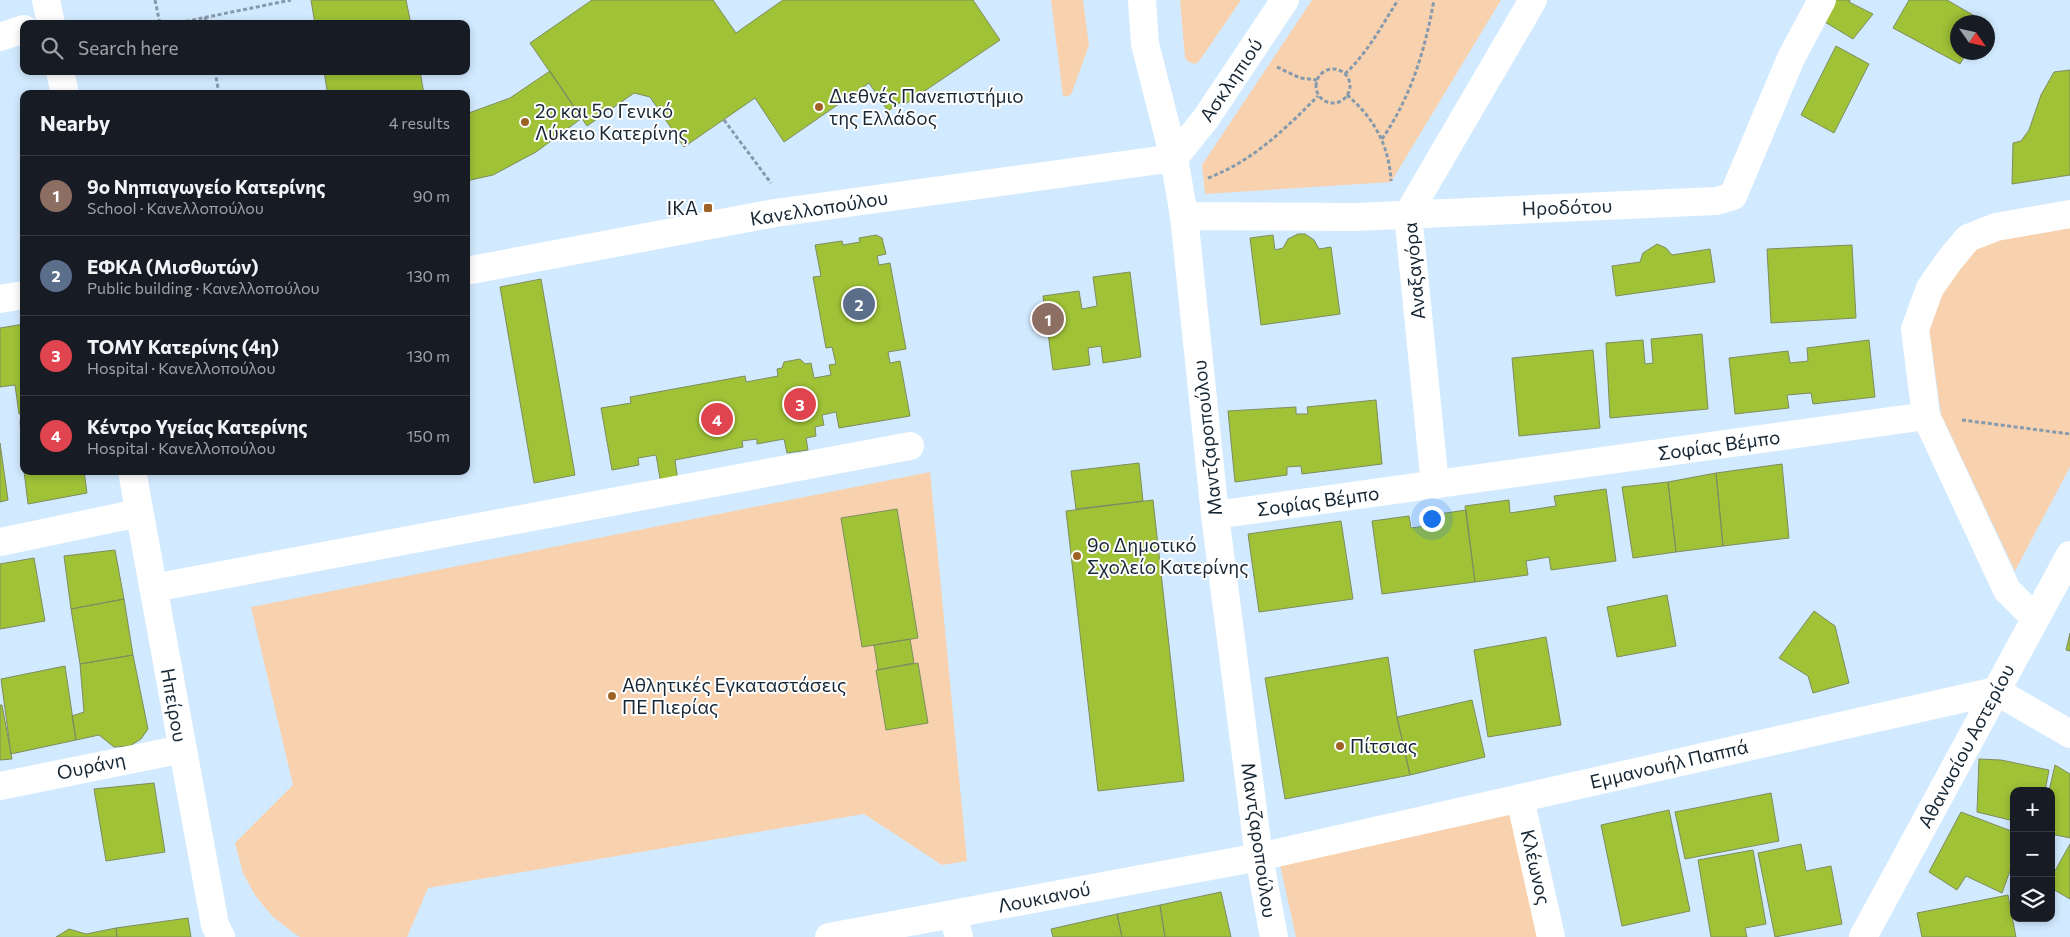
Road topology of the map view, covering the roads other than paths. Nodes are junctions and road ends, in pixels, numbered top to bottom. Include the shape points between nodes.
1 (1142, 0) edge
2 (1285, 0) edge
3 (1533, 0) edge
4 (1822, 0) edge
5 (20, 30) edge
6 (0, 37) edge
7 (61, 75) edge
8 (64, 90) edge
9 (1176, 170) junction
10 (1408, 214) junction
11 (2070, 214) edge
12 (1184, 216) junction
13 (470, 270) edge
14 (20, 296) edge
15 (0, 299) edge
16 (1926, 416) junction
17 (910, 446) dead end
18 (133, 475) edge
19 (1435, 485) junction
20 (139, 513) junction
21 (1215, 514) junction
22 (0, 542) edge
23 (2070, 555) edge
24 (153, 588) junction
25 (2035, 618) junction
26 (1996, 691) junction
27 (2070, 734) edge
28 (183, 749) junction
29 (0, 786) edge
30 (1520, 798) junction
31 (1259, 857) junction
32 (956, 926) edge
33 (220, 937) edge
34 (829, 937) edge
35 (1274, 937) edge
36 (1552, 937) edge
37 (1863, 937) edge

1 - 9 street, Μαντζαροπούλου via 1149,61
2 - 9 street, Ασκληπιού via 1206,118
3 - 10 street, Αναξαγόρα
4 - 10 street, Ηροδότου via 1791,58 1733,196 1717,201
5 - 6 street
7 - 8 street
9 - 12 street, Μαντζαροπούλου
9 - 13 street, Κανελλοπούλου via 775,213
10 - 12 street, Ηροδότου via 1355,217
10 - 19 street, Αναξαγόρα
11 - 16 street via 1996,227 1968,238 1949,261 1930,288 1915,330
12 - 21 street, Μαντζαροπούλου
14 - 15 street
16 - 19 street, Σοφίας Βέμπο
16 - 25 street via 2007,590
17 - 24 street
18 - 20 street, Ηπείρου
19 - 21 street, Σοφίας Βέμπο
20 - 22 street
20 - 24 street, Ηπείρου
21 - 31 street, Μαντζαροπούλου
23 - 25 street, Αθανασίου Αστερίου
24 - 28 street, Ηπείρου
25 - 26 street, Αθανασίου Αστερίου
26 - 27 street
26 - 30 street, Εμμανουήλ Παππά
26 - 37 street, Αθανασίου Αστερίου
28 - 29 street, Ουράνη
28 - 33 street, Ηπείρου via 215,925
30 - 31 street, Εμμανουήλ Παππά
30 - 36 street, Κλέωνος
31 - 32 street, Λουκιανού
31 - 35 street, Μαντζαροπούλου
32 - 34 street, Λουκιανού

